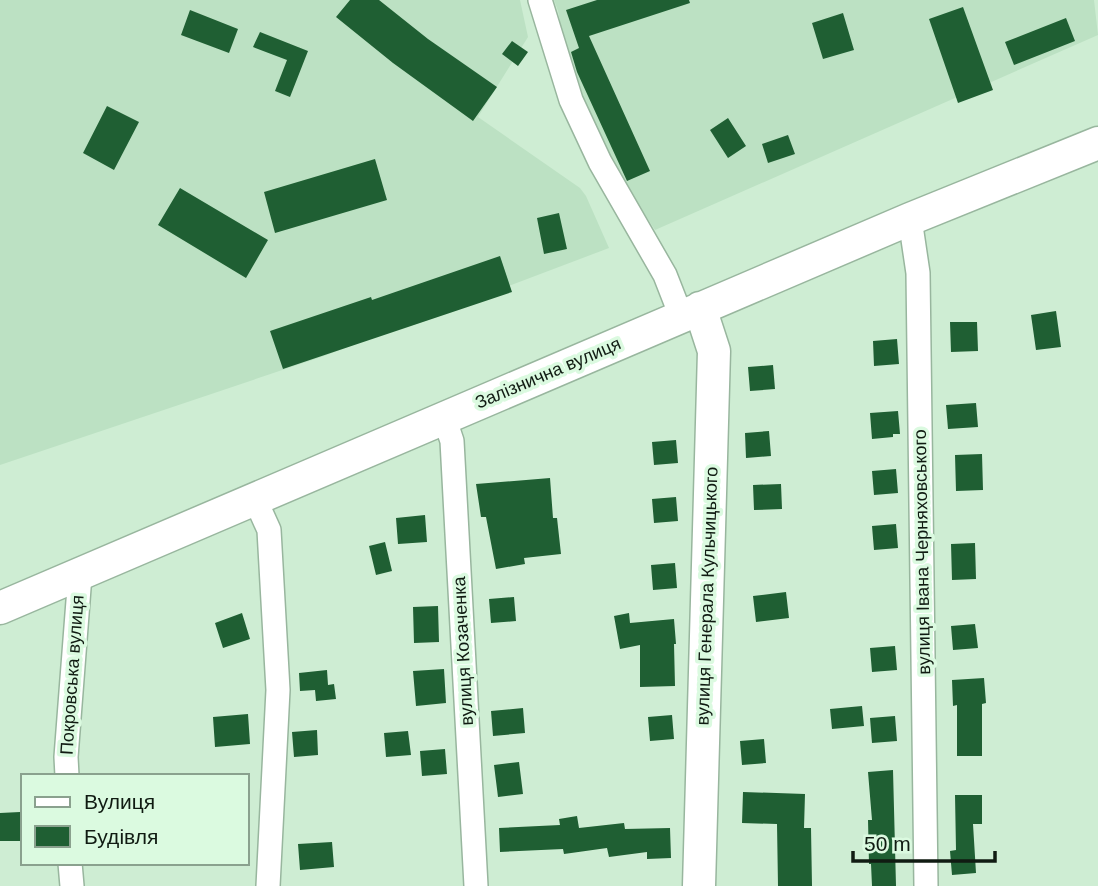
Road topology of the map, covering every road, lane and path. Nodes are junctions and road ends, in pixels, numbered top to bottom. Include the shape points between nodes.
1 (540, 0) edge
2 (1098, 143) edge
3 (910, 219) junction
4 (691, 312) junction
5 (444, 417) junction
6 (255, 499) junction
7 (80, 575) junction
8 (0, 608) edge
9 (66, 774) edge
10 (70, 865) edge
11 (72, 886) edge
12 (268, 886) edge
13 (476, 886) edge
14 (699, 886) edge
15 (926, 886) edge

1 - 4 street via 570,100 600,162
2 - 3 street, Залізнична вулиця
3 - 4 street, Залізнична вулиця
3 - 15 street, вулиця Івана Черняховського via 918,273
4 - 5 street, Залізнична вулиця
4 - 14 street, вулиця Генерала Кульчицького via 714,351
5 - 6 street, Залізнична вулиця
5 - 13 street, вулиця Козаченка via 452,441
6 - 7 street, Залізнична вулиця
6 - 12 street via 269,530 278,690
7 - 8 street, Залізнична вулиця
7 - 9 street, Покровська вулиця
10 - 11 street

